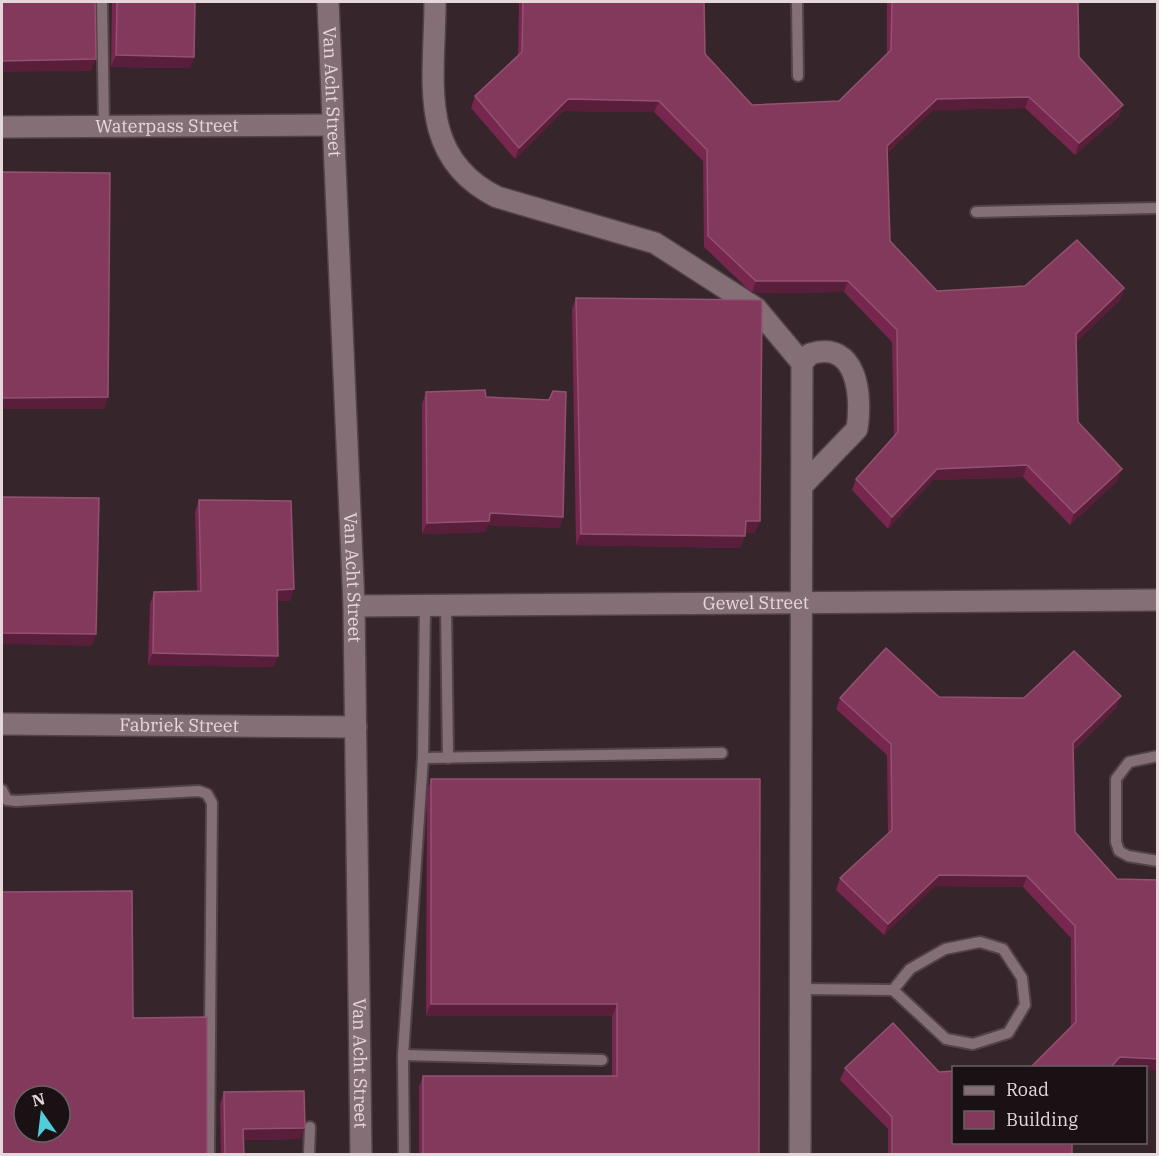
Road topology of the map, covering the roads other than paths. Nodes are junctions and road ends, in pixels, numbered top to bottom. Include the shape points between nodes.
1 (102, 2) edge
2 (328, 2) edge
3 (435, 2) edge
4 (797, 2) edge
5 (798, 76) dead end
6 (333, 125) junction
7 (104, 126) junction
8 (2, 127) edge
9 (1158, 208) edge
10 (976, 212) dead end
11 (802, 363) junction
12 (803, 485) junction
13 (1158, 600) edge
14 (803, 602) junction
15 (436, 605) junction
16 (354, 606) junction
17 (2, 724) edge
18 (356, 727) junction
19 (722, 753) dead end
20 (1158, 756) edge
21 (423, 758) junction
22 (448, 758) junction
23 (2, 792) edge
24 (1158, 861) edge
25 (801, 989) junction
26 (893, 990) junction
27 (403, 1054) junction
28 (602, 1060) dead end
29 (310, 1127) dead end
30 (209, 1155) edge
31 (309, 1155) edge
32 (361, 1155) edge
33 (404, 1155) edge
34 (800, 1155) edge

1 - 7 lane
2 - 6 street, Van Acht Street
3 - 11 street via 434,114 443,143 458,170 475,186 497,197 655,243 756,308
4 - 5 lane
6 - 7 street, Waterpass Street
6 - 16 street, Van Acht Street
7 - 8 street, Waterpass Street
9 - 10 lane
11 - 12 street
11 - 12 street via 810,354 823,351 846,361 855,376 858,423 854,435
12 - 14 street
13 - 14 street, Gewel Street
14 - 15 street, Gewel Street
14 - 25 street
15 - 16 street, Gewel Street
15 - 21 lane
15 - 22 lane
16 - 18 street, Van Acht Street
17 - 18 street, Fabriek Street
18 - 32 street, Van Acht Street
19 - 22 lane
20 - 24 lane via 1129,762 1116,779 1119,851
21 - 22 lane
21 - 27 lane
23 - 30 lane via 7,800 16,801 199,791 207,794 212,803
25 - 26 lane
25 - 34 street
26 - 26 lane via 946,1040 973,1044 1008,1033 1025,1005 1022,978 1003,949 980,942 945,949 910,969
27 - 28 lane
27 - 33 lane
29 - 31 lane

